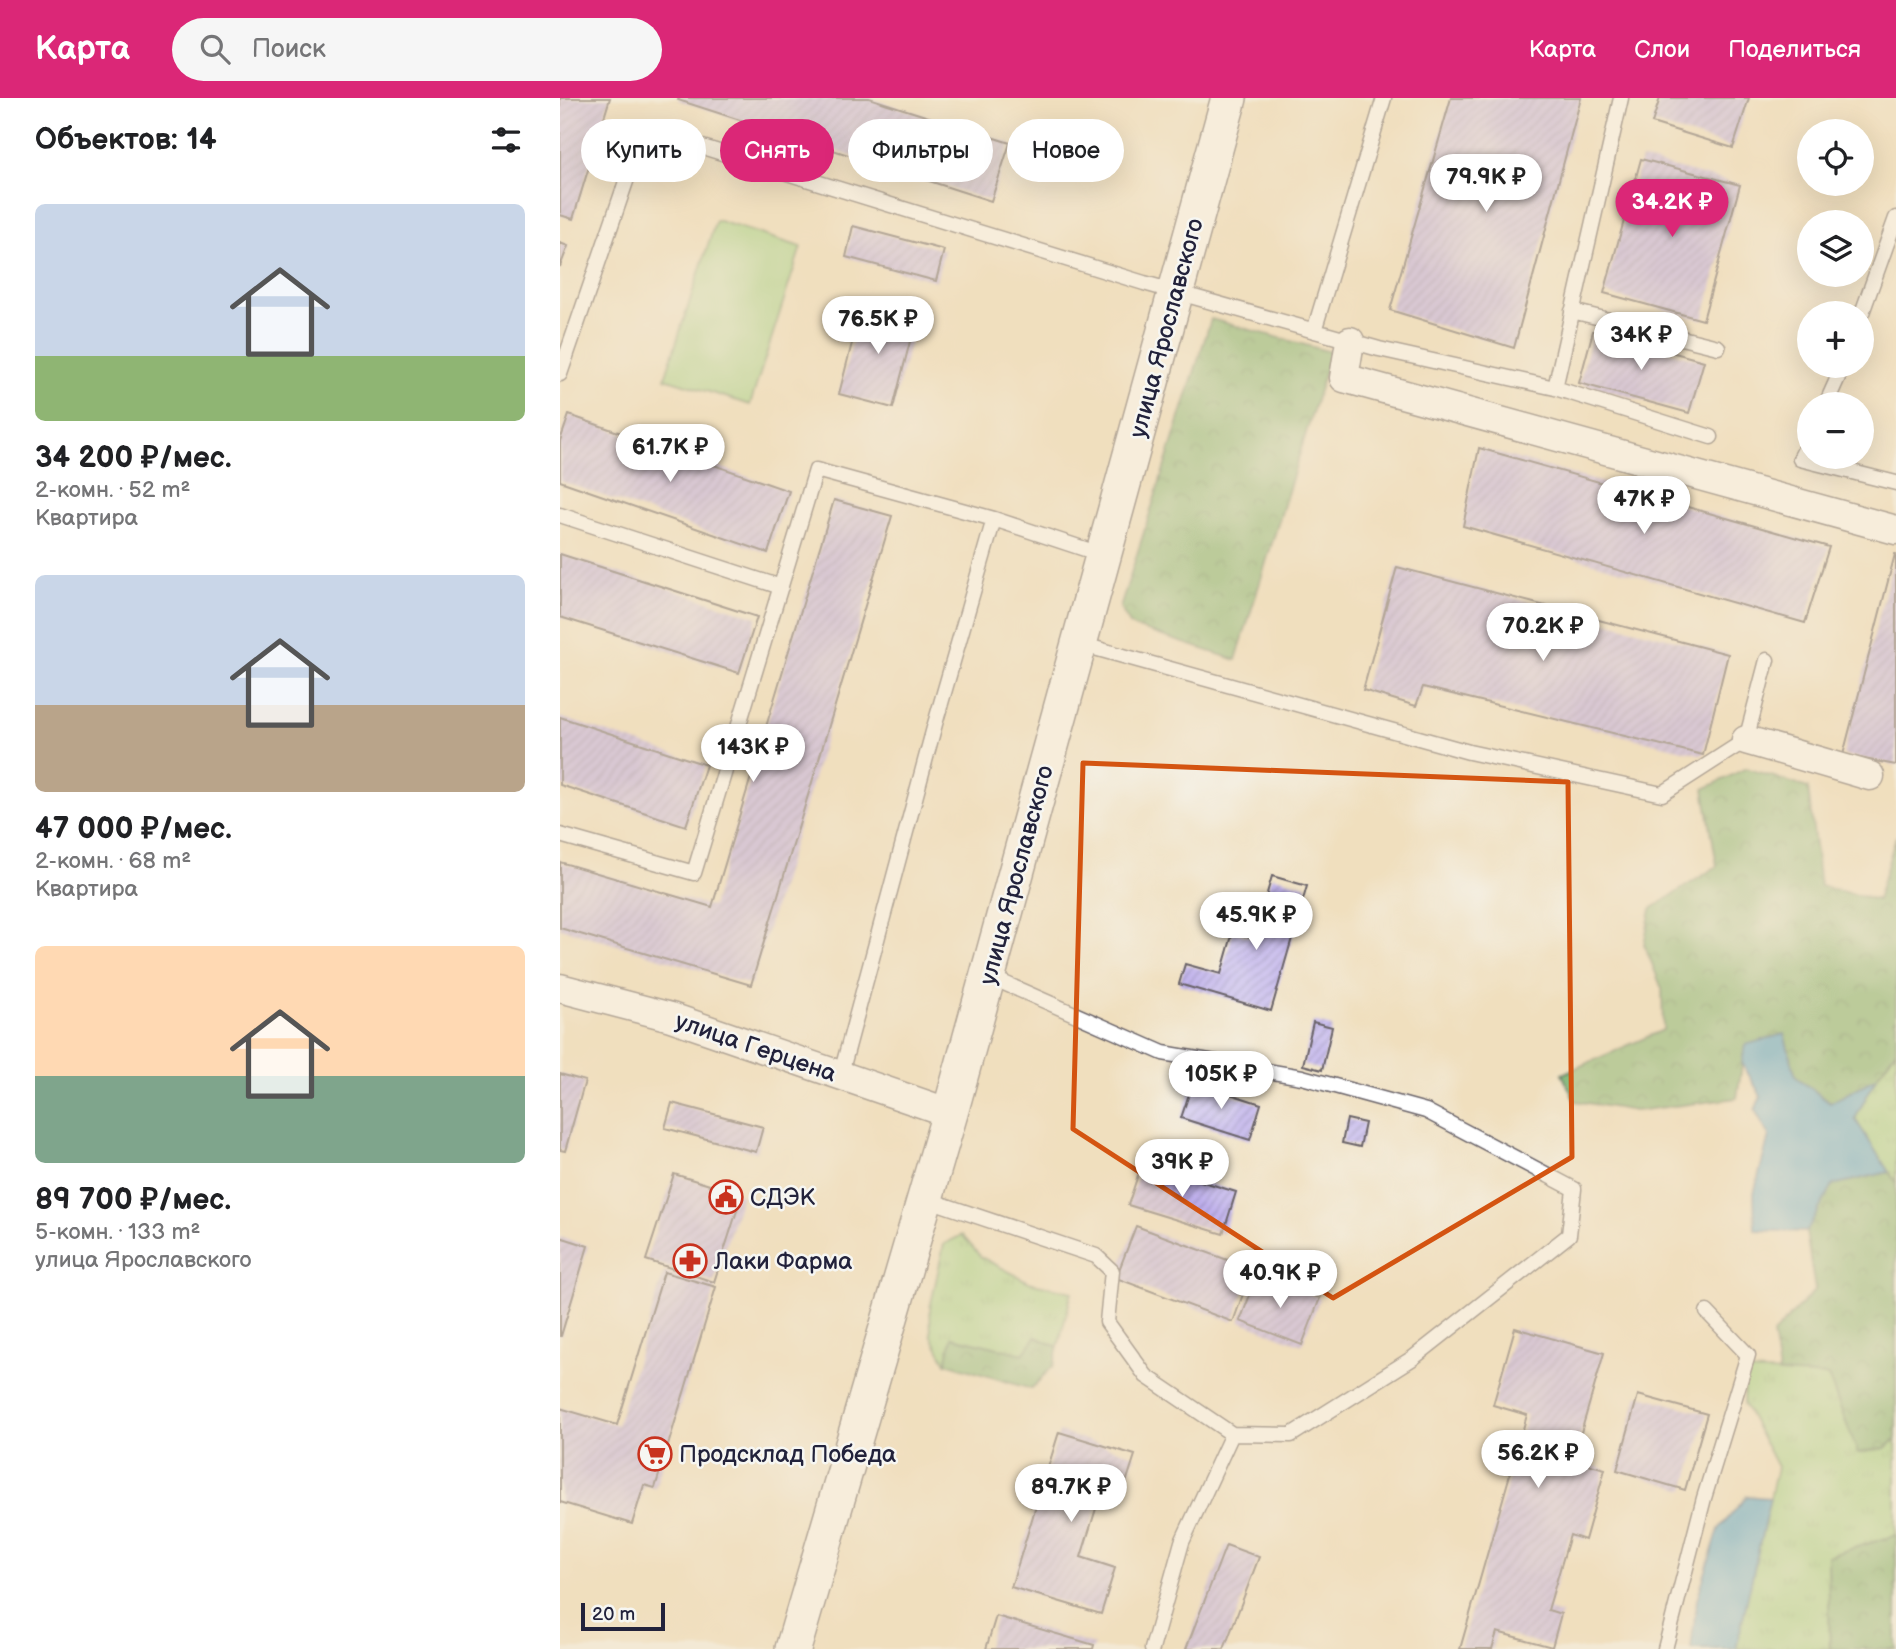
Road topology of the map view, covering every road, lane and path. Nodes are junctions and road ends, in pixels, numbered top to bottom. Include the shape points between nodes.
1 (1229, 98) edge
2 (1384, 98) edge
3 (1621, 98) edge
4 (1896, 218) edge
5 (1176, 292) junction
6 (1866, 301) edge
7 (1572, 311) junction
8 (1314, 331) junction
9 (1350, 341) junction
10 (1718, 347) dead end
11 (560, 374) edge
12 (1555, 388) junction
13 (1711, 438) dead end
14 (1840, 469) edge
15 (1896, 483) edge
16 (560, 515) edge
17 (994, 519) junction
18 (1896, 530) edge
19 (1103, 555) junction
20 (781, 587) junction
21 (1079, 644) junction
22 (1767, 660) dead end
23 (1746, 740) junction
24 (1870, 776) dead end
25 (560, 835) edge
26 (988, 976) junction
27 (560, 988) edge
28 (840, 1077) junction
29 (950, 1112) junction
30 (926, 1199) junction
31 (1707, 1312) dead end
32 (1231, 1434) junction
33 (793, 1649) edge
34 (1152, 1649) edge
35 (1665, 1649) edge

1 - 5 street, улица Ярославского
2 - 8 lane
3 - 7 lane
4 - 6 lane
5 - 8 lane
5 - 11 lane via 644,128
5 - 19 street, улица Ярославского
7 - 10 lane
7 - 12 lane
8 - 9 lane
9 - 12 lane
9 - 18 street via 1344,378
12 - 13 lane
14 - 15 lane
16 - 20 lane
17 - 19 lane
17 - 20 lane via 816,470
17 - 28 lane
19 - 21 street, улица Ярославского
20 - 25 lane via 694,873
21 - 23 lane via 1469,752 1662,794
21 - 26 street, улица Ярославского
22 - 23 lane
23 - 24 street
26 - 29 street, улица Ярославского
26 - 32 lane via 1163,1053 1302,1077 1426,1111 1574,1189 1569,1235 1413,1358 1291,1435
27 - 28 street, улица Герцена via 671,1017
28 - 29 street, улица Герцена
29 - 30 street, улица Ярославского
30 - 32 lane via 1096,1256 1112,1271 1107,1322 1146,1377
30 - 33 street, улица Ярославского
31 - 35 lane via 1748,1354
32 - 34 lane via 1182,1542

